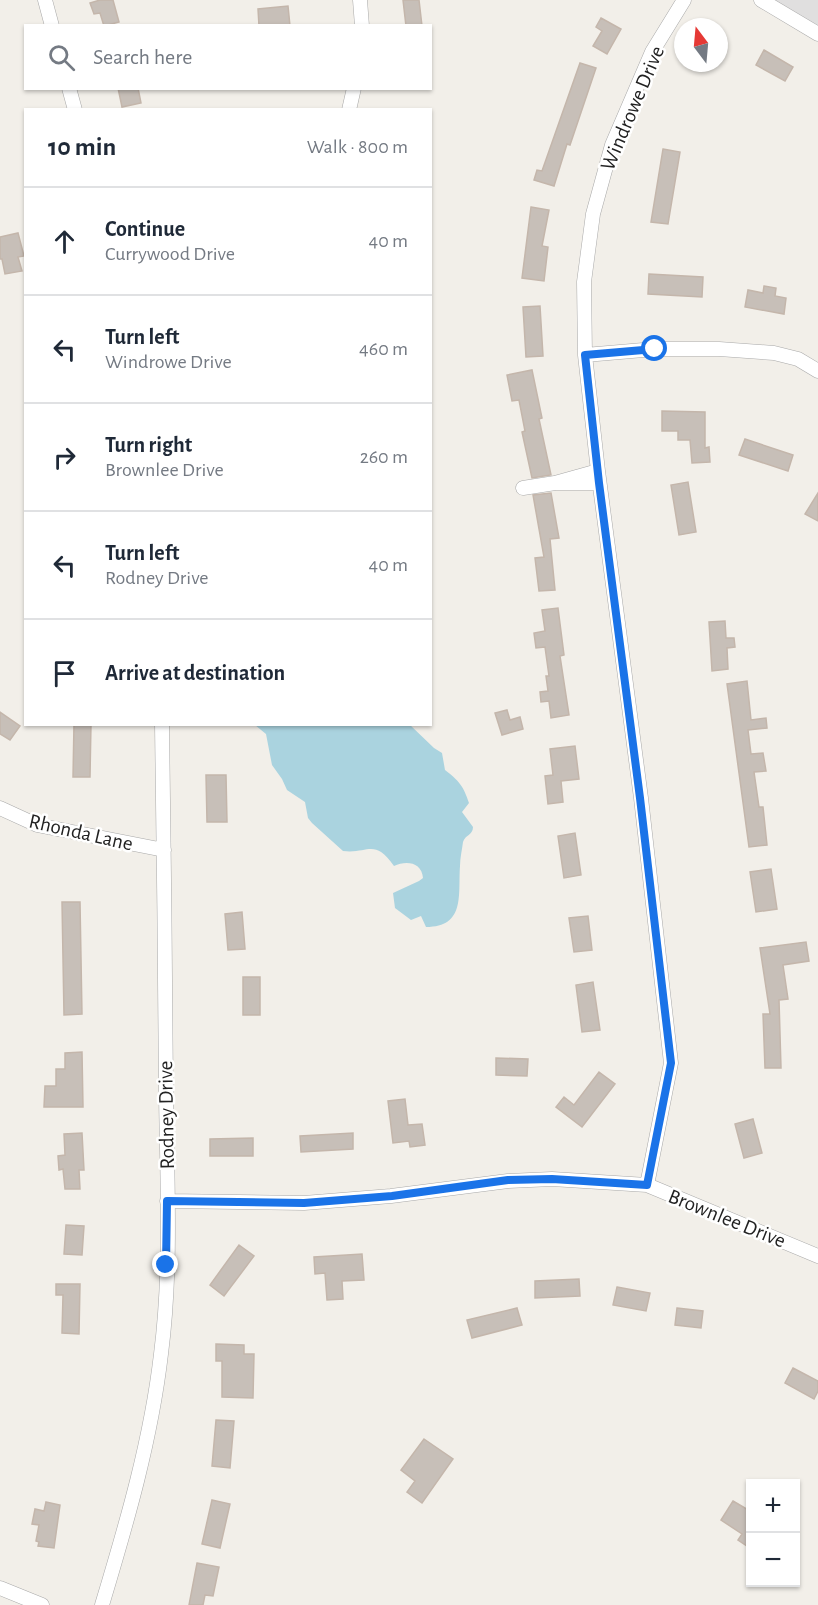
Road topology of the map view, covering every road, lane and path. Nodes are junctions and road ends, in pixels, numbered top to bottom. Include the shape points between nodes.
1 (45, 0) edge
2 (360, 0) edge
3 (684, 0) edge
4 (761, 0) edge
5 (51, 24) edge
6 (362, 24) edge
7 (818, 34) edge
8 (70, 90) edge
9 (354, 90) edge
10 (74, 108) edge
11 (350, 108) edge
12 (585, 355) junction
13 (818, 371) edge
14 (599, 477) junction
15 (523, 488) dead end
16 (162, 726) edge
17 (0, 808) edge
18 (164, 850) junction
19 (647, 1185) junction
20 (167, 1201) junction
21 (818, 1256) edge
22 (0, 1588) edge
23 (42, 1605) edge
24 (102, 1605) edge

1 - 5 street
2 - 6 street
3 - 12 street, Windrowe Drive via 652,52 612,145 591,225 584,282
4 - 7 street
8 - 10 street
9 - 11 street
12 - 13 street via 655,349 774,353 798,359
12 - 14 street, Windrowe Drive
14 - 15 street
14 - 19 street, Windrowe Drive via 671,1063
16 - 18 street, Rodney Drive
17 - 18 street, Rhonda Lane via 37,825
18 - 20 street, Rodney Drive
19 - 20 street, Brownlee Drive via 508,1180 304,1203
19 - 21 street, Brownlee Drive
20 - 24 street, Rodney Drive via 162,1353 136,1488
22 - 23 street

